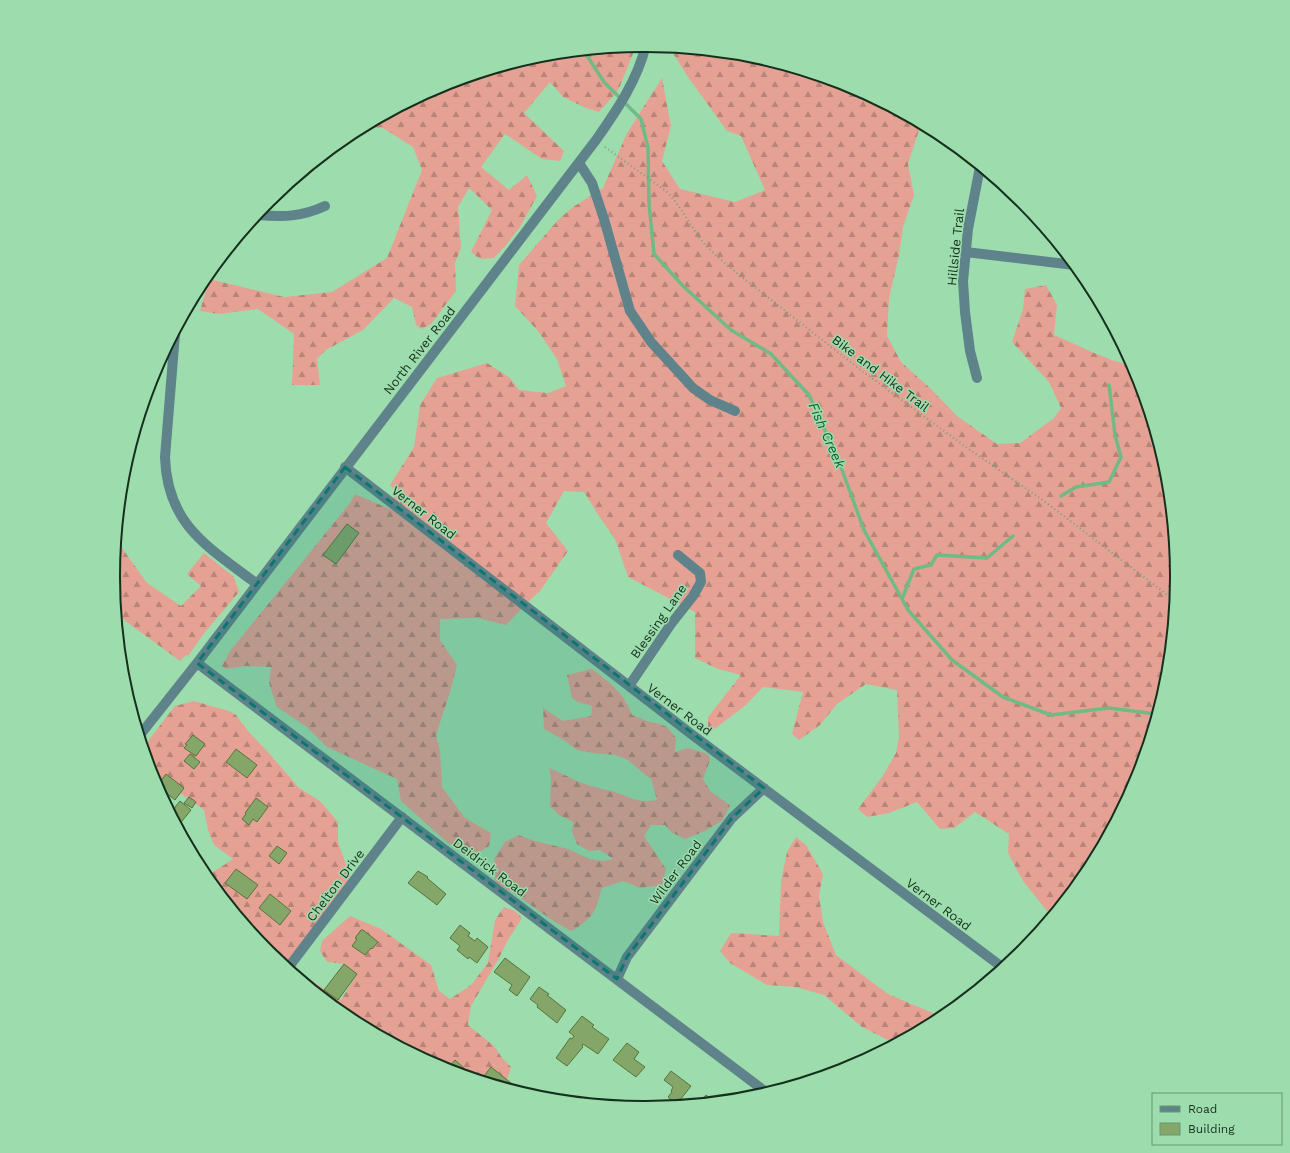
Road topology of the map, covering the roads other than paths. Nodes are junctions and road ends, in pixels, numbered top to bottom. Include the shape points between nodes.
1 (644, 52) edge
2 (579, 163) junction
3 (979, 172) edge
4 (325, 206) dead end
5 (266, 215) edge
6 (966, 252) junction
7 (1066, 264) edge
8 (174, 347) edge
9 (977, 378) dead end
10 (735, 411) dead end
11 (345, 467) junction
12 (678, 555) dead end
13 (256, 584) junction
14 (197, 663) junction
15 (629, 686) junction
16 (144, 730) edge
17 (764, 788) junction
18 (402, 816) junction
19 (291, 964) edge
20 (998, 965) edge
21 (617, 979) junction
22 (760, 1088) edge

1 - 2 street, North River Road via 623,101
2 - 10 street via 592,183 630,311 636,322 693,388 710,400
2 - 11 street, North River Road
3 - 6 street, Hillside Trail
4 - 5 street via 298,216
6 - 7 street
6 - 9 street, Hillside Trail via 963,281 965,312 970,351
8 - 13 street via 165,457 169,490 192,532
11 - 13 street, North River Road
11 - 15 street, Verner Road
12 - 15 street, Blessing Lane via 700,573 701,582
13 - 14 street, North River Road
14 - 16 street, North River Road
14 - 18 street, Deidrick Road
15 - 17 street, Verner Road
17 - 20 street, Verner Road
17 - 21 street, Wilder Road via 732,818 627,957
18 - 19 street, Chelton Drive
18 - 21 street, Deidrick Road
21 - 22 street, Deidrick Road

